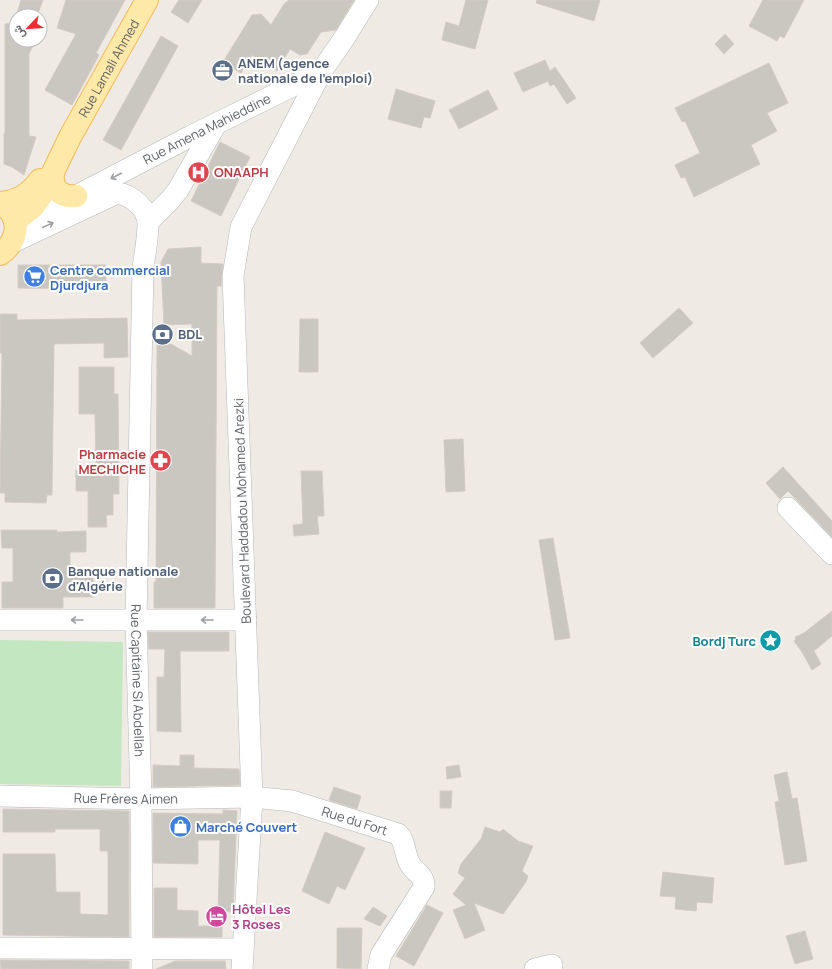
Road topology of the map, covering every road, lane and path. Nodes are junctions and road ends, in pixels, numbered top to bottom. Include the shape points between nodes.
1 (147, 0) edge
2 (368, 0) edge
3 (320, 72) junction
4 (216, 124) junction
5 (70, 137) junction
6 (53, 173) junction
7 (76, 196) junction
8 (137, 202) junction
9 (0, 203) edge
10 (167, 203) junction
11 (148, 222) junction
12 (8, 242) edge
13 (788, 508) dead end
14 (832, 554) edge
15 (0, 620) edge
16 (136, 620) junction
17 (246, 620) junction
18 (0, 796) edge
19 (252, 797) junction
20 (141, 799) junction
21 (0, 948) edge
22 (142, 948) junction
23 (243, 948) junction
24 (142, 969) edge
25 (242, 969) edge
26 (378, 969) edge

1 - 5 main road, Rue Lamali Ahmed
2 - 3 street, Rue Amena Mahieddine
3 - 4 street, Rue Amena Mahieddine
3 - 17 street, Boulevard Haddadou Mohamed Arezki via 241,227 233,276
4 -> 7 street, Rue Amena Mahieddine
4 - 10 street via 178,190
5 - 6 main road, Rue Lamali Ahmed
5 - 9 main road, Rue Lamali Ahmed via 29,193 16,200
6 - 7 main road via 53,184 60,193 70,197
6 - 12 main road, Rue Lamali Ahmed via 46,189
7 - 12 street, Rue Amena Mahieddine
8 - 10 street via 152,208
8 - 11 street
12 -> 8 street via 117,193
9 - 12 main road via 10,211
10 - 11 street
11 - 16 street, Rue Capitaine Si Abdellah via 143,268
13 - 14 street
16 -> 15 street
17 -> 16 street
16 - 20 street, Rue Capitaine Si Abdellah
17 - 19 street, Boulevard Haddadou Mohamed Arezki
18 - 20 street, Rue Frères Aimen
19 - 20 street, Rue Frères Aimen
19 - 23 street, Boulevard Haddadou Mohamed Arezki
19 - 26 street, Rue du Fort via 313,806 398,834 403,839 410,865 422,876 425,881 424,887 381,955
20 - 22 street, Rue Capitaine Si Abdellah
21 - 22 street
22 - 23 street
22 - 24 street, Rue Capitaine Si Abdellah
23 - 25 street, Boulevard Haddadou Mohamed Arezki

